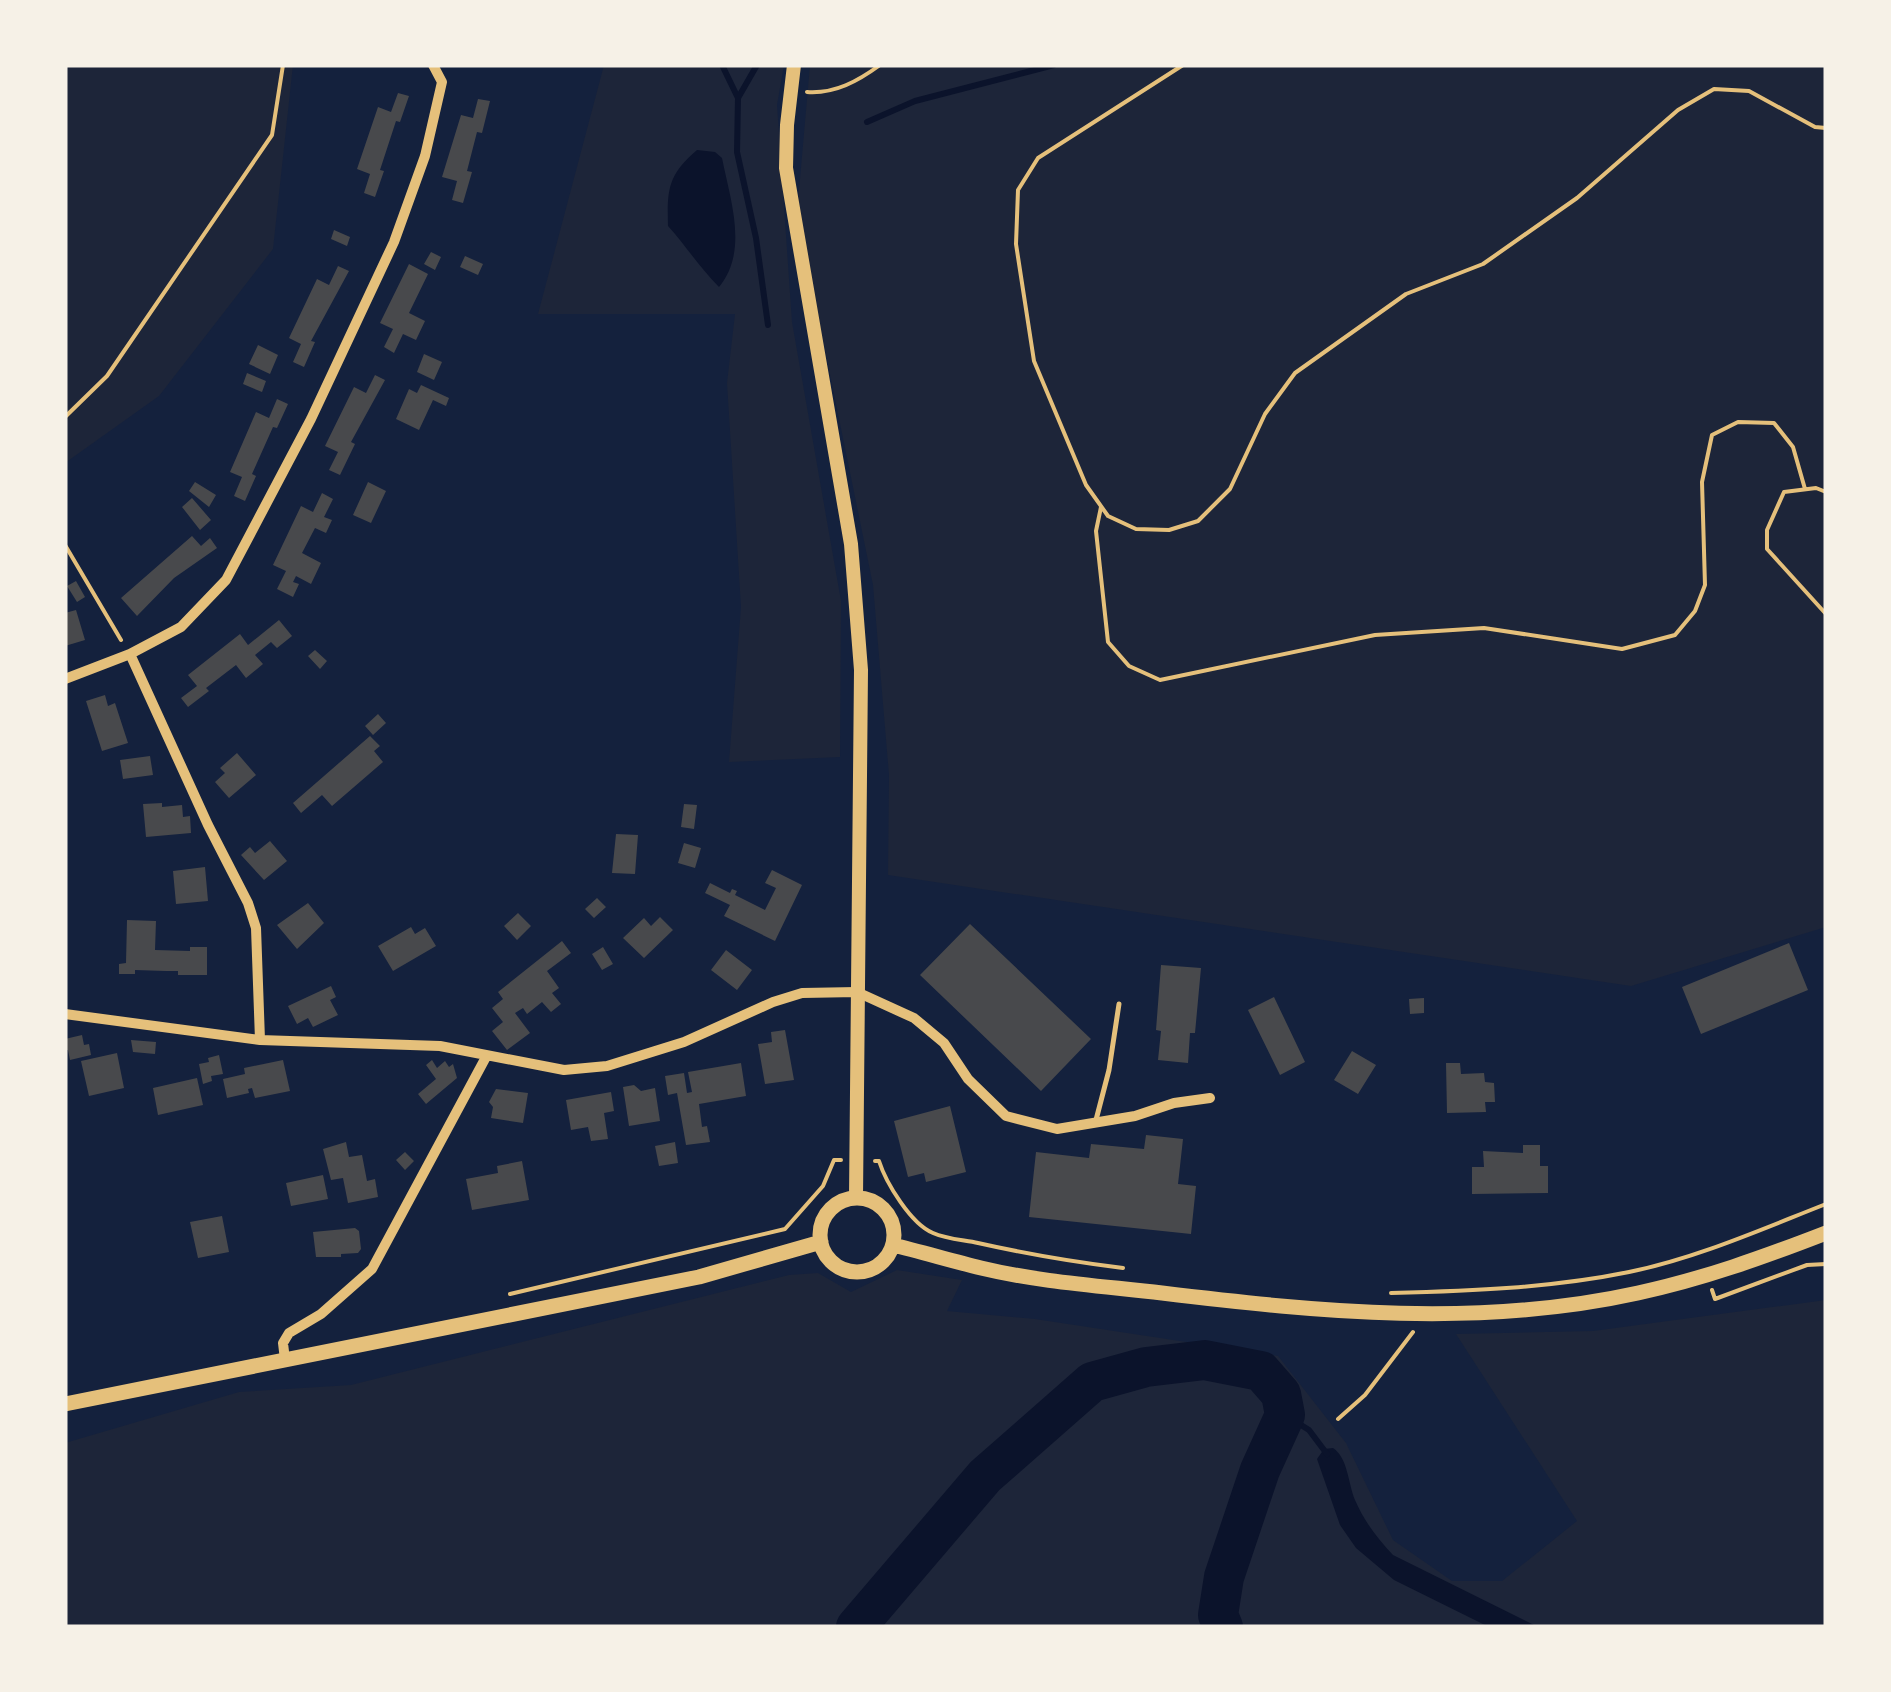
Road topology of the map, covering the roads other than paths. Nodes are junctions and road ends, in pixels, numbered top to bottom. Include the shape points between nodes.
1 (433, 65) edge
2 (794, 65) edge
3 (130, 654) junction
4 (65, 679) edge
5 (857, 992) junction
6 (1119, 1004) dead end
7 (65, 1014) edge
8 (260, 1040) junction
9 (486, 1057) junction
10 (1210, 1098) dead end
11 (1096, 1123) junction
12 (856, 1198) junction
13 (1826, 1233) edge
14 (821, 1242) junction
15 (893, 1245) junction
16 (284, 1360) junction
17 (65, 1404) edge

1 - 3 street via 442,82 424,156 394,242 311,419 226,580 181,626
2 - 5 main road via 786,168 851,544 862,670
3 - 4 street
3 - 8 street via 248,904 256,928
5 - 9 street via 773,1002 684,1042 607,1066 564,1070
5 - 11 street via 914,1018 944,1042 968,1079 1006,1116 1057,1130
5 - 12 main road
6 - 11 lane
7 - 8 street
8 - 9 street via 440,1046
9 - 16 street via 372,1269 290,1332
10 - 11 street
12 - 14 main road via 830,1210
12 - 15 main road via 885,1210
13 - 15 main road via 1748,1263 1636,1293 1424,1316 1121,1288 983,1269
14 - 15 main road via 834,1264 856,1272 879,1265
14 - 16 main road via 699,1277
16 - 17 main road

